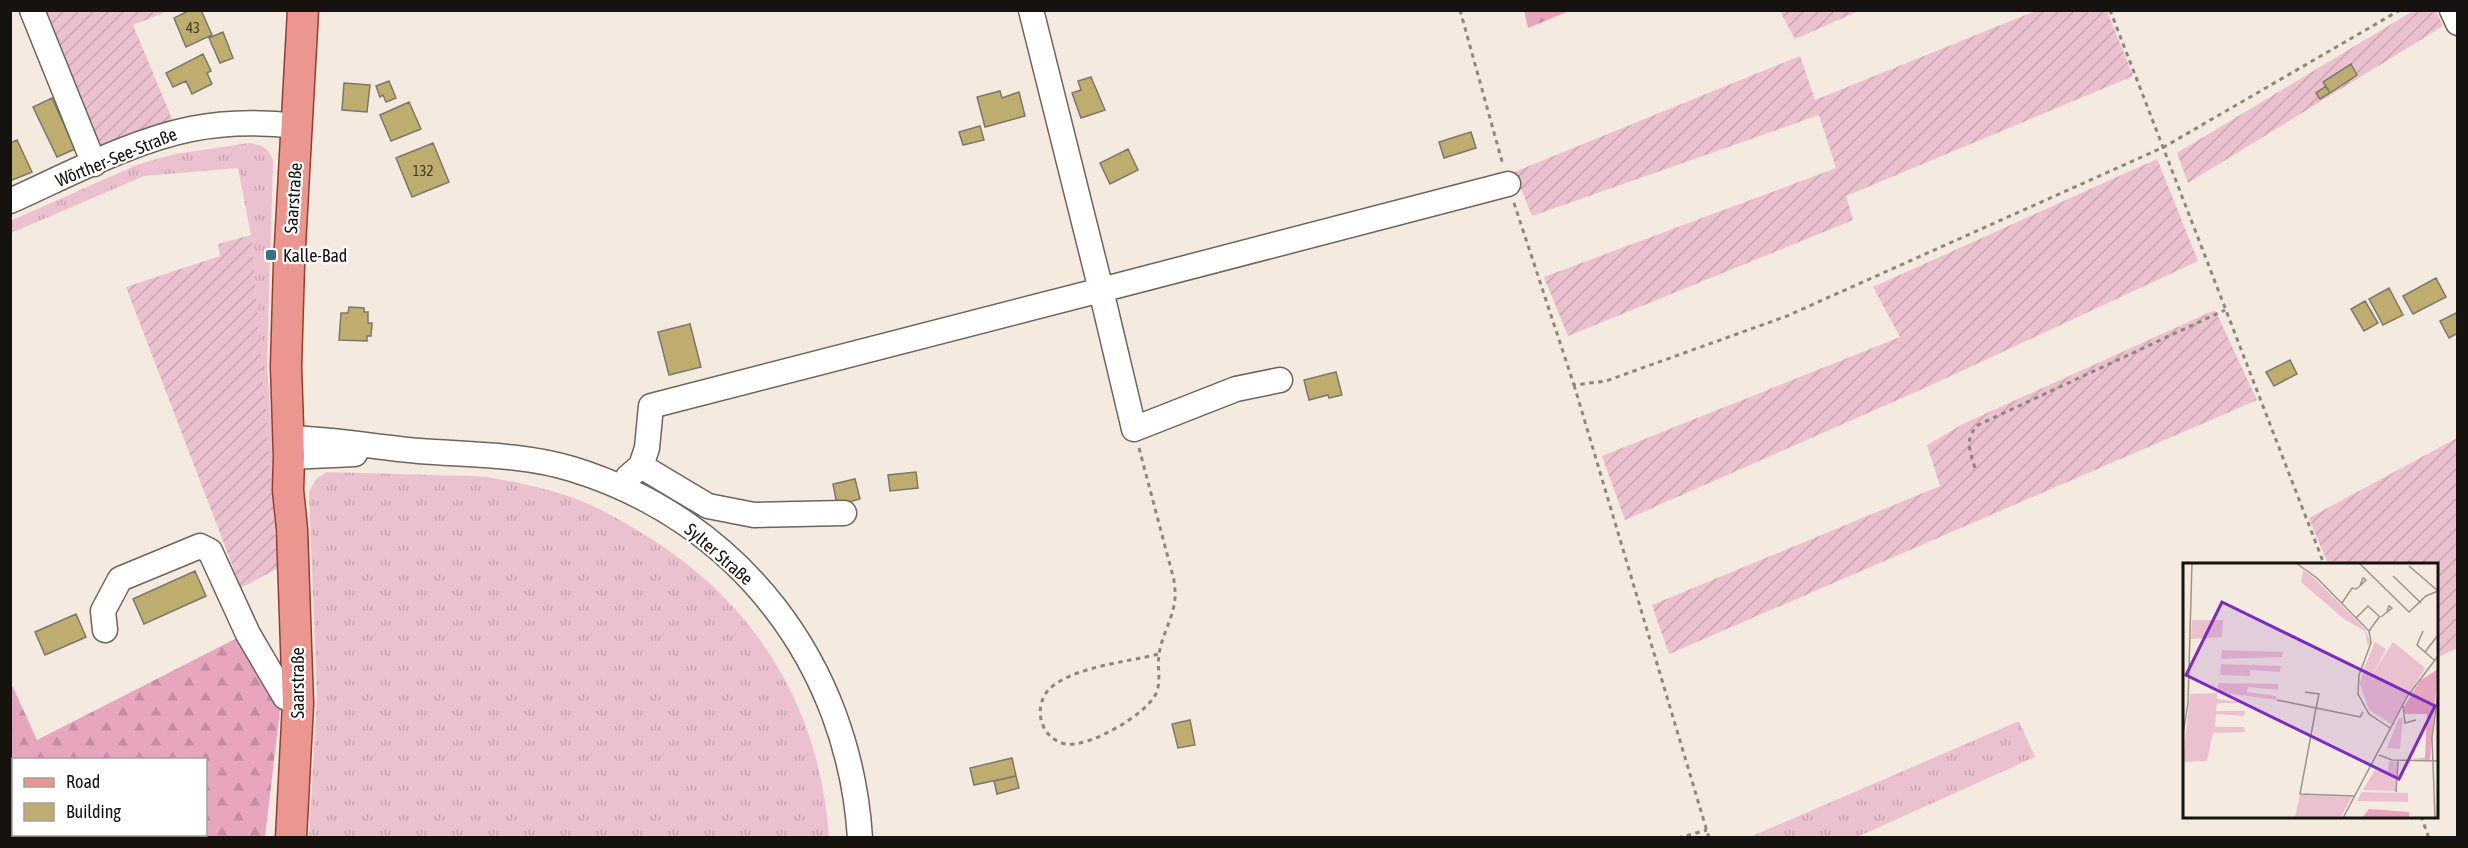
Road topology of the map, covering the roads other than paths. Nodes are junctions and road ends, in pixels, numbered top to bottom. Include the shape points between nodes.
1 (32, 10) edge
2 (303, 10) edge
3 (1031, 10) edge
4 (2452, 10) edge
5 (2457, 23) edge
6 (297, 126) junction
7 (94, 164) junction
8 (1508, 184) road end
9 (10, 201) edge
10 (1101, 290) junction
11 (1280, 380) dead end
12 (289, 447) junction
13 (641, 466) junction
14 (618, 487) junction
15 (844, 513) dead end
16 (105, 630) dead end
17 (298, 704) junction
18 (291, 837) edge
19 (860, 837) edge

1 - 7 street
2 - 6 main road, Saarstraße
3 - 10 street
4 - 5 street
6 - 7 street, Wörther-See-Straße via 264,123 189,129 145,142
6 - 12 main road, Saarstraße via 286,366
7 - 9 street, Wörther-See-Straße
8 - 10 street
10 - 11 street via 1134,429 1236,389
10 - 13 street via 651,406 649,437
12 - 14 street, Sylter Straße via 517,458 546,462
12 - 17 main road, Saarstraße
13 - 14 street
13 - 15 street via 708,507 754,515
14 - 19 street, Sylter Straße via 670,514 721,551 765,596 799,642 826,690 844,743
16 - 17 street via 103,611 120,579 200,546 210,551 248,633 285,697
17 - 18 main road, Saarstraße

